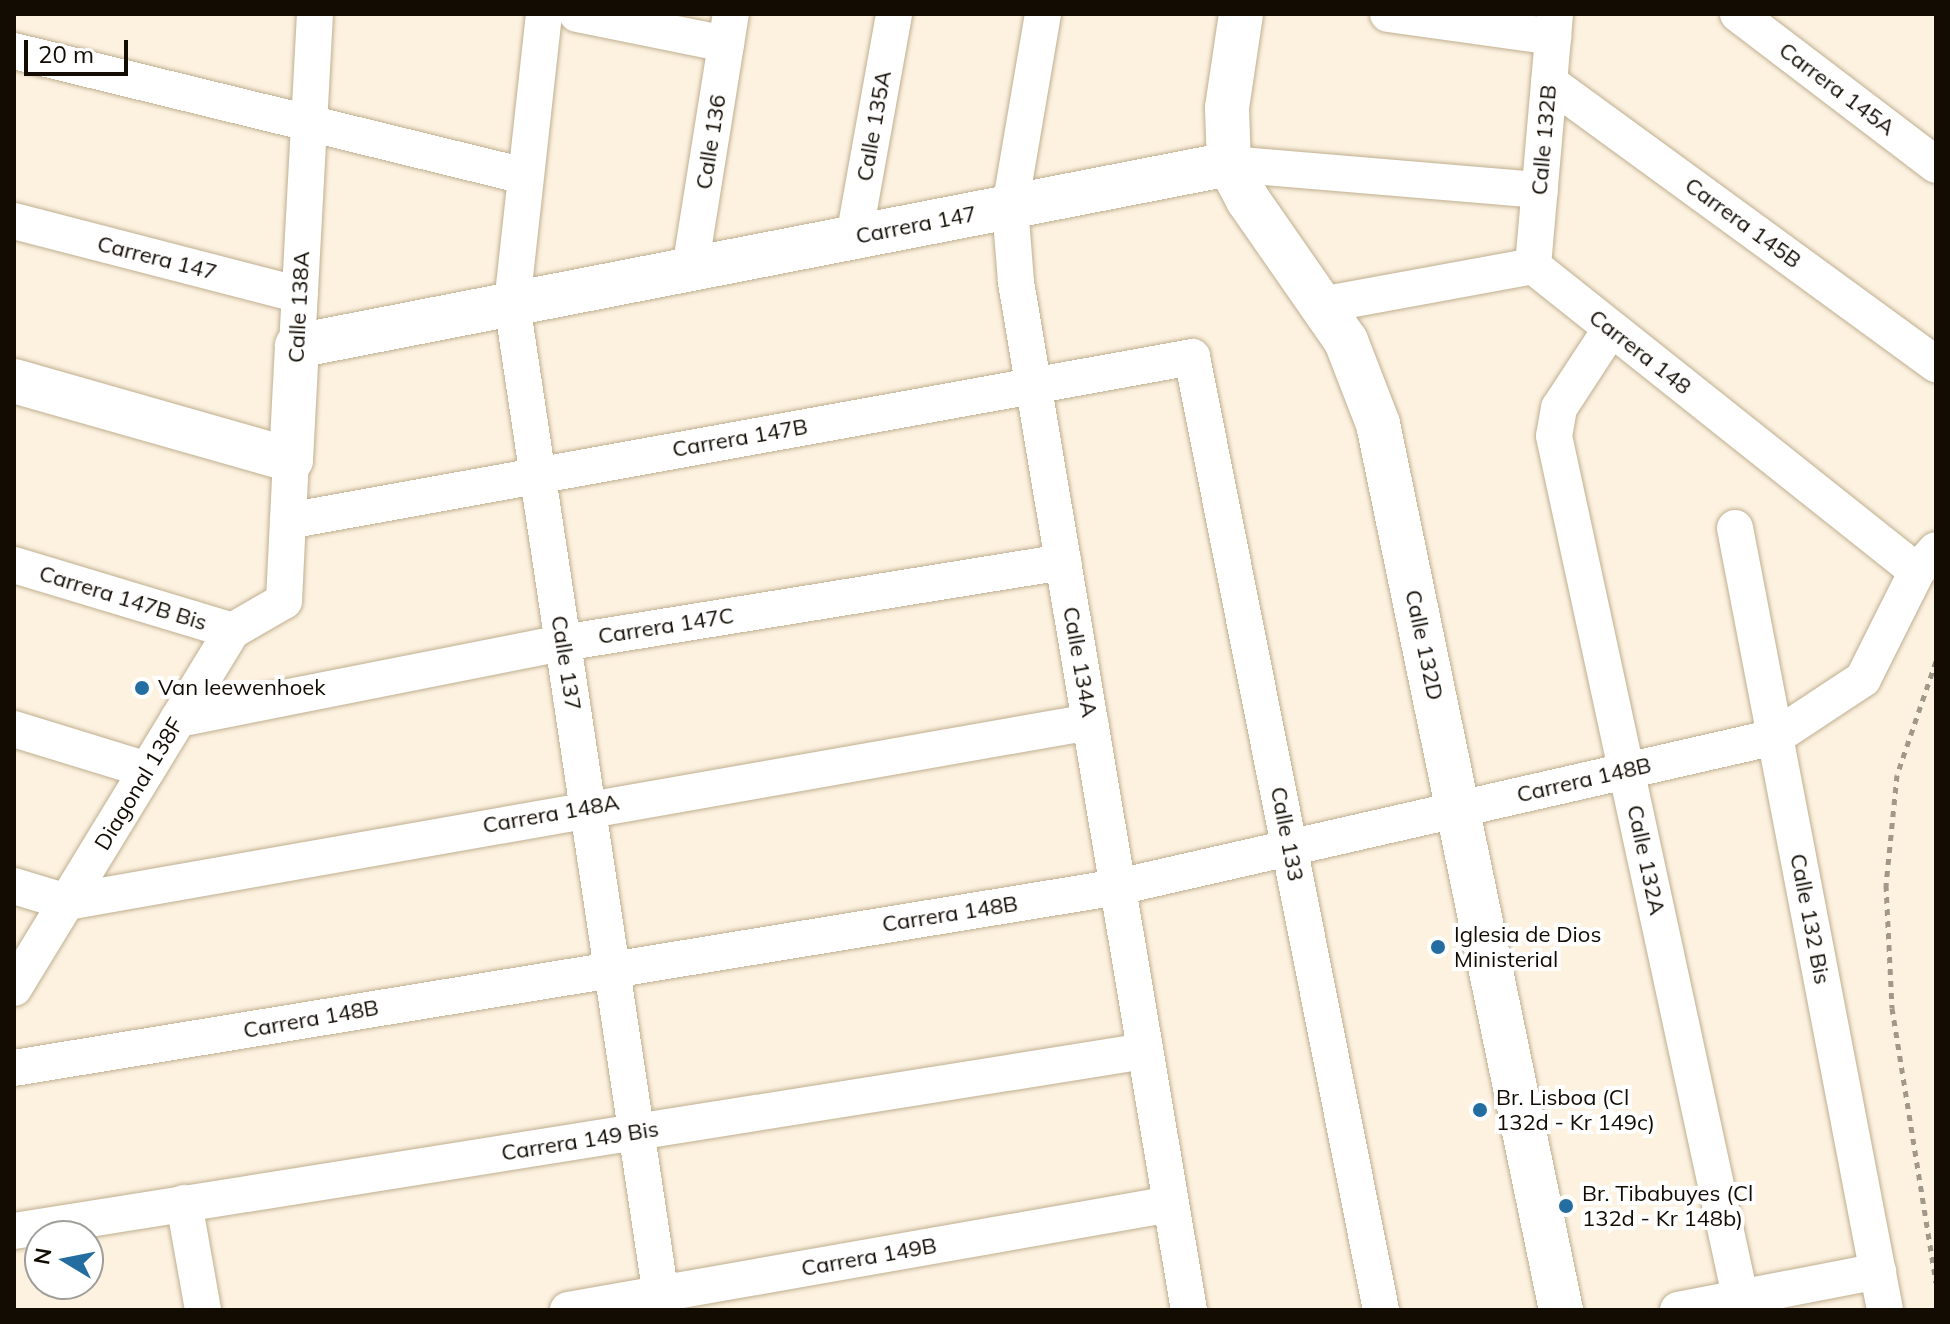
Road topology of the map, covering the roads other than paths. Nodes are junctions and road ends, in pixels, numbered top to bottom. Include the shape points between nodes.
1 (315, 14) edge
2 (544, 14) edge
3 (577, 14) edge
4 (894, 14) edge
5 (1043, 14) edge
6 (1241, 14) edge
7 (1388, 14) edge
8 (1738, 14) edge
9 (1554, 25) edge
10 (729, 29) edge
11 (14, 51) edge
12 (1549, 82) junction
13 (309, 127) junction
14 (1229, 164) junction
15 (1936, 165) edge
16 (525, 176) junction
17 (1540, 190) junction
18 (1010, 207) junction
19 (14, 221) edge
20 (854, 237) junction
21 (1533, 266) junction
22 (690, 269) junction
23 (300, 295) junction
24 (512, 304) junction
25 (1321, 305) junction
26 (1610, 330) junction
27 (297, 346) junction
28 (1192, 357) joint
29 (1936, 364) edge
30 (14, 381) edge
31 (1033, 386) junction
32 (291, 460) junction
33 (537, 474) junction
34 (288, 521) junction
35 (1735, 528) dead end
36 (1926, 560) edge
37 (1063, 562) junction
38 (14, 565) edge
39 (284, 601) joint
40 (232, 631) junction
41 (563, 643) junction
42 (178, 719) junction
43 (1090, 722) junction
44 (14, 729) edge
45 (1775, 737) junction
46 (147, 770) junction
47 (1626, 771) junction
48 (588, 807) junction
49 (1457, 810) junction
50 (1290, 848) junction
51 (14, 886) edge
52 (1118, 887) junction
53 (67, 902) junction
54 (612, 968) junction
55 (14, 988) edge
56 (1145, 1051) junction
57 (14, 1068) edge
58 (636, 1132) junction
59 (184, 1203) junction
60 (1171, 1204) junction
61 (14, 1231) edge
62 (1878, 1271) junction
63 (662, 1302) edge
64 (1741, 1304) edge
65 (203, 1310) edge
66 (568, 1310) edge
67 (1189, 1310) edge
68 (1381, 1310) edge
69 (1561, 1310) edge
70 (1678, 1310) edge
71 (1885, 1310) edge

1 - 13 street, Calle 138A
2 - 16 street, Calle 137
3 - 10 street
4 - 20 street, Calle 135A
5 - 18 street, Calle 134A
6 - 14 street, Calle 132D via 1227,108
7 - 9 street
8 - 15 street, Carrera 145A
9 - 12 street, Calle 132B
10 - 22 street, Calle 136
11 - 13 street
12 - 17 street, Calle 132B
12 - 29 street, Carrera 145B
13 - 16 street
13 - 23 street, Calle 138A
14 - 17 street, Carrera 147
14 - 18 street, Carrera 147
14 - 25 street, Calle 132D
16 - 24 street, Calle 137
17 - 21 street, Calle 132B
18 - 20 street, Carrera 147
18 - 31 street, Calle 134A
19 - 23 street, Carrera 147
20 - 22 street, Carrera 147
21 - 25 street
21 - 26 street, Carrera 148
22 - 24 street, Carrera 147
23 - 27 street, Calle 138A
24 - 27 street, Carrera 147
24 - 33 street, Calle 137
25 - 49 street, Calle 132D via 1346,341 1378,424
26 - 36 street, Carrera 148
26 - 47 street, Calle 132A via 1559,408 1554,436
27 - 32 street, Calle 138A
28 - 31 street, Carrera 147B
28 - 50 street, Calle 133
30 - 32 street
31 - 33 street, Carrera 147B
31 - 37 street, Calle 134A
32 - 34 street, Calle 138A
33 - 34 street, Carrera 147B
33 - 41 street, Calle 137
34 - 39 street, Calle 138A
35 - 45 street, Calle 132 Bis
36 - 45 street, Carrera 148B via 1863,679
37 - 41 street, Carrera 147C
37 - 43 street, Calle 134A
38 - 40 street, Carrera 147B Bis
39 - 40 street, Diagonal 138F
40 - 42 street, Diagonal 138F
41 - 42 street, Carrera 147C
41 - 48 street, Calle 137
42 - 46 street, Diagonal 138F
43 - 48 street, Carrera 148A
43 - 52 street, Calle 134A
44 - 46 street
45 - 47 street, Carrera 148B
45 - 62 street, Calle 132 Bis
46 - 53 street, Diagonal 138F
47 - 49 street, Carrera 148B
47 - 64 street, Calle 132A
48 - 53 street, Carrera 148A
48 - 54 street, Calle 137
49 - 50 street, Carrera 148B
49 - 69 street, Calle 132D
50 - 52 street, Carrera 148B
50 - 68 street, Calle 133
51 - 53 street, Carrera 148A
52 - 54 street, Carrera 148B
52 - 56 street, Calle 134A
53 - 55 street, Diagonal 138F
54 - 57 street, Carrera 148B
54 - 58 street, Calle 137
56 - 58 street, Carrera 149 Bis
56 - 60 street, Calle 134A
58 - 59 street, Carrera 149 Bis
58 - 63 street, Calle 137
59 - 61 street, Carrera 149 Bis
59 - 65 street
60 - 63 street, Carrera 149B
60 - 67 street, Calle 134A
62 - 64 street
62 - 71 street, Calle 132 Bis
63 - 66 street, Carrera 149B
64 - 70 street

